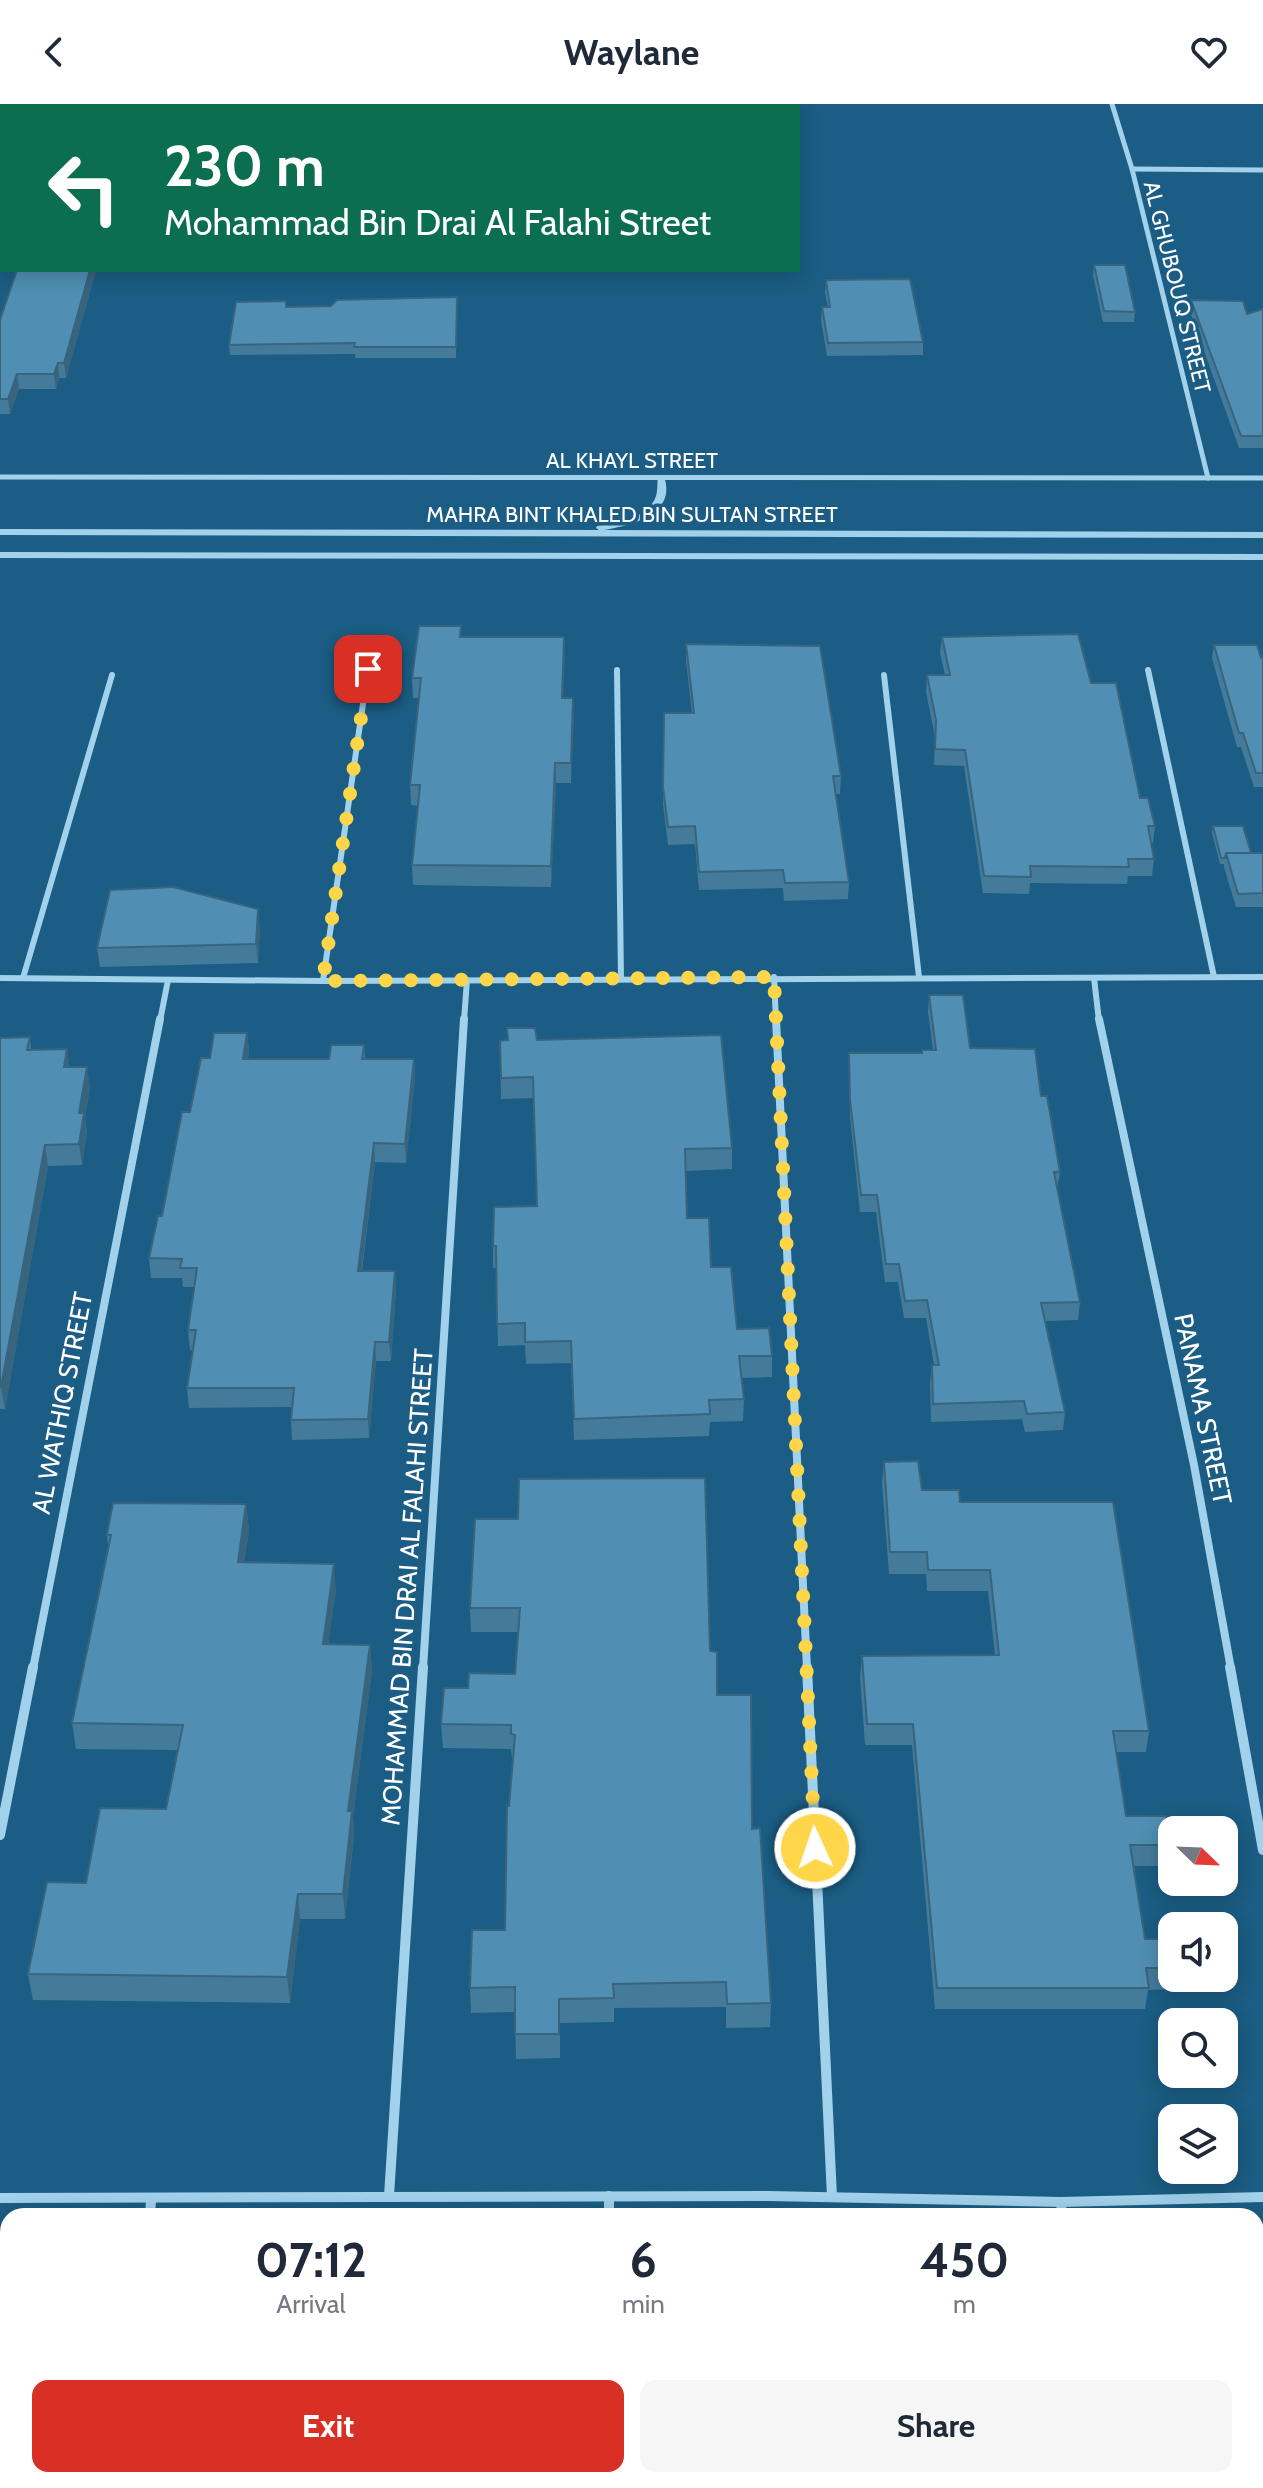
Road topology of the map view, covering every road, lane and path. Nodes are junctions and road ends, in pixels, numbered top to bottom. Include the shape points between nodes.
1 (1112, 104) edge
2 (1132, 169) junction
3 (1263, 170) edge
4 (0, 477) edge
5 (661, 478) junction
6 (1208, 478) junction
7 (1263, 478) edge
8 (0, 532) edge
9 (542, 535) junction
10 (1263, 535) edge
11 (0, 555) edge
12 (1263, 557) edge
13 (368, 669) dead end
14 (617, 670) dead end
15 (1148, 670) dead end
16 (112, 675) dead end
17 (884, 675) dead end
18 (774, 977) junction
19 (919, 977) junction
20 (1214, 977) junction
21 (1263, 977) edge
22 (0, 978) edge
23 (23, 978) junction
24 (1094, 978) junction
25 (621, 979) junction
26 (168, 980) junction
27 (467, 980) junction
28 (323, 981) junction
29 (0, 1835) edge
30 (1263, 1850) edge
31 (389, 2196) junction
32 (609, 2196) junction
33 (832, 2197) junction
34 (1263, 2197) edge
35 (0, 2198) edge
36 (151, 2200) junction
37 (1061, 2202) junction
38 (150, 2208) edge
39 (609, 2208) edge
40 (1061, 2208) edge

1 - 2 street, AL GHUBOUQ STREET
2 - 3 street
2 - 6 street, AL GHUBOUQ STREET
4 - 5 street, AL KHAYL STREET
5 - 6 street, AL KHAYL STREET
5 - 9 street via 662,499 638,518 594,530
6 - 7 street, AL KHAYL STREET
8 - 9 street, MAHRA BINT KHALED BIN SULTAN STREET
9 - 10 street, MAHRA BINT KHALED BIN SULTAN STREET
11 - 12 street, MAHRA BINT KHALED BIN SULTAN STREET
13 - 28 street
14 - 25 street
15 - 20 street
16 - 23 street
17 - 19 street
18 - 19 street
18 - 25 street
18 - 33 street
19 - 24 street
20 - 21 street
20 - 24 street
22 - 23 street
23 - 26 street
24 - 30 street, PANAMA STREET via 1099,1023 1194,1465
25 - 27 street
26 - 28 street
26 - 29 street, AL WATHIQ STREET
27 - 28 street
27 - 31 street, MOHAMMAD BIN DRAI AL FALAHI STREET
31 - 32 street
31 - 36 street
32 - 33 street
32 - 39 street
33 - 37 street
34 - 37 street
35 - 36 street
36 - 38 street
37 - 40 street

